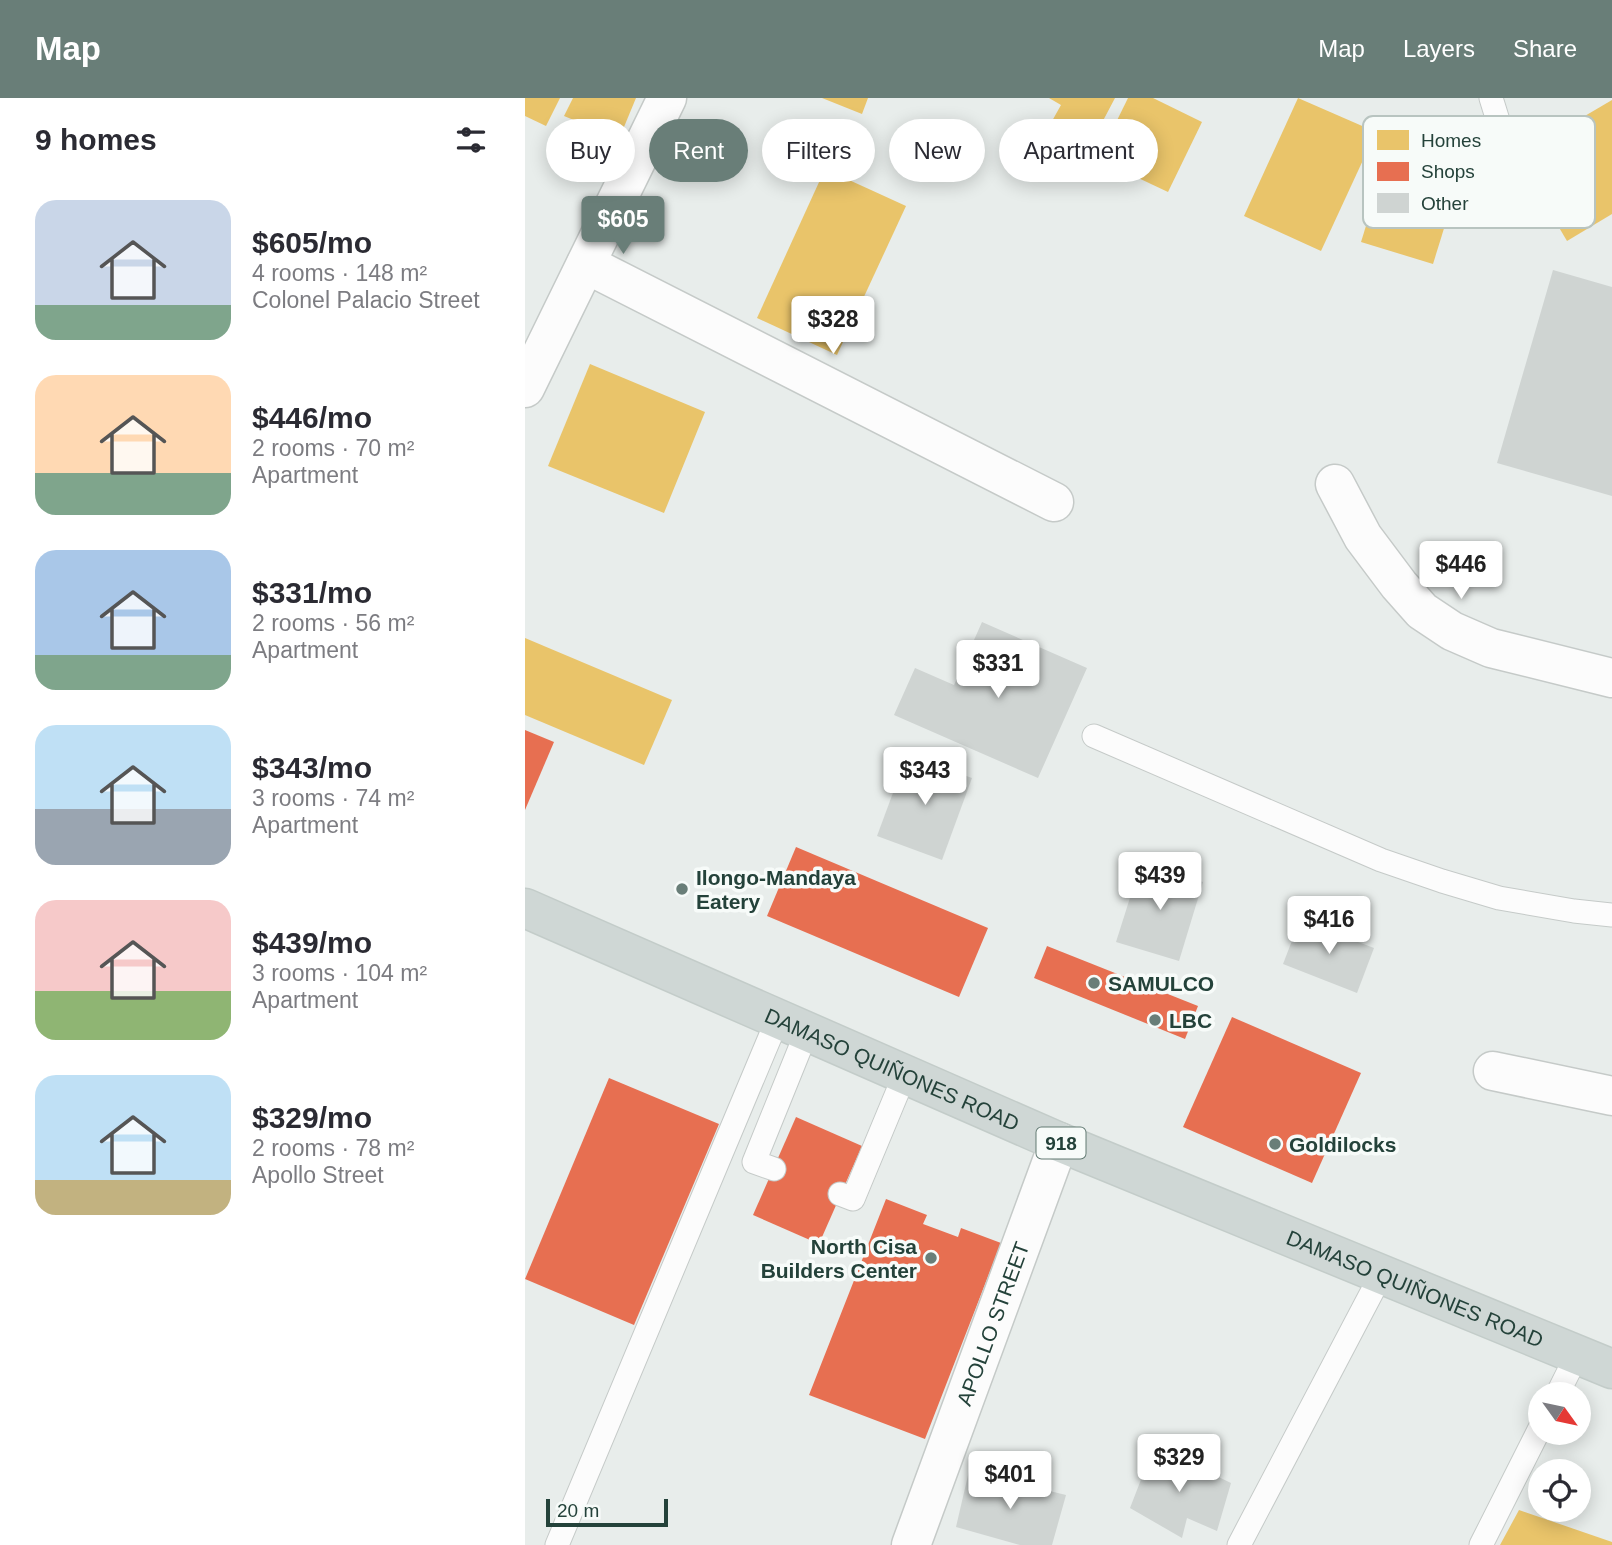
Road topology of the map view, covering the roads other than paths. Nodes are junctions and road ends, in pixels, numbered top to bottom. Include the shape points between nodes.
1 (667, 98) edge
2 (1491, 98) edge
3 (1497, 116) edge
4 (586, 264) junction
5 (525, 388) edge
6 (1335, 484) dead end
7 (1054, 502) dead end
8 (1612, 678) edge
9 (1094, 736) dead end
10 (525, 908) edge
11 (1612, 915) edge
12 (792, 1025) junction
13 (1493, 1071) dead end
14 (905, 1074) junction
15 (1612, 1096) edge
16 (1059, 1142) junction
17 (774, 1169) dead end
18 (840, 1194) dead end
19 (1381, 1275) junction
20 (1577, 1355) junction
21 (1612, 1369) edge
22 (1564, 1382) edge
23 (1531, 1446) edge
24 (557, 1545) edge
25 (911, 1545) edge
26 (1239, 1545) edge
27 (1481, 1545) edge

1 - 4 street
2 - 3 lane
4 - 5 street
4 - 7 street
6 - 8 street via 1363,537 1422,611 1491,648
9 - 11 lane via 1381,860 1499,898
10 - 12 main road, DAMASO QUIÑONES ROAD / 918
12 - 14 main road, DAMASO QUIÑONES ROAD / 918
12 - 17 lane via 754,1162
12 - 24 lane
13 - 15 street
14 - 16 main road, DAMASO QUIÑONES ROAD / 918
14 - 18 lane via 853,1199
16 - 19 main road, DAMASO QUIÑONES ROAD / 918
16 - 25 street, APOLLO STREET
19 - 20 main road, DAMASO QUIÑONES ROAD / 918
19 - 26 lane
20 - 21 main road, DAMASO QUIÑONES ROAD / 918
20 - 22 lane
23 - 27 lane

